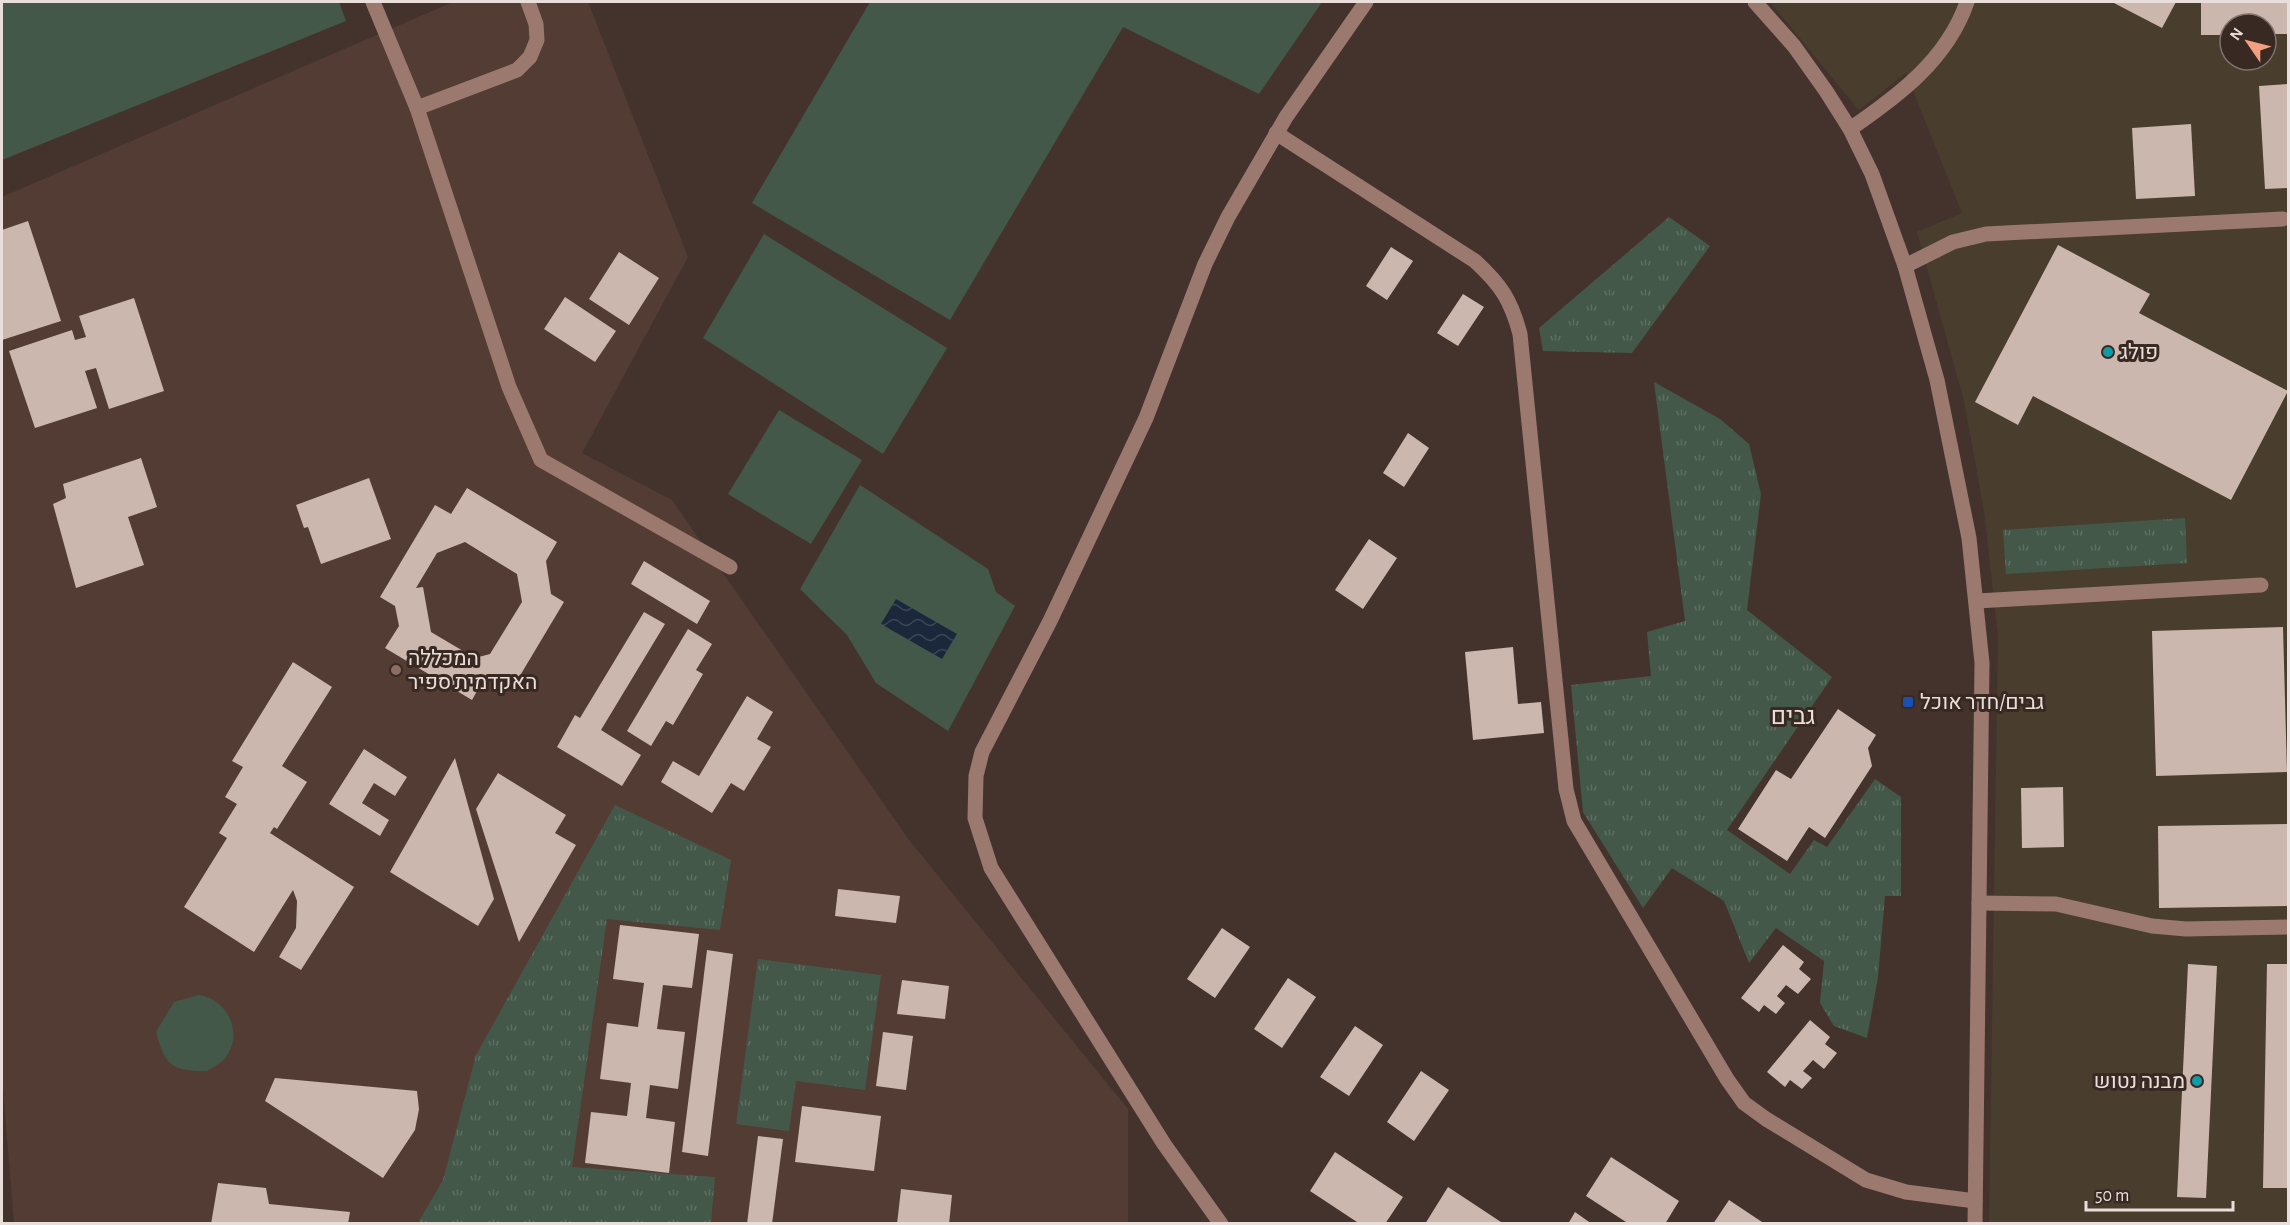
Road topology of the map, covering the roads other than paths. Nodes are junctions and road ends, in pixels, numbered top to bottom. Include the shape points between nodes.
1 (373, 2) edge
2 (528, 2) edge
3 (1366, 2) edge
4 (1755, 2) edge
5 (1967, 2) edge
6 (417, 108) junction
7 (1850, 129) junction
8 (1276, 133) junction
9 (2283, 219) dead end
10 (1905, 266) junction
11 (730, 567) dead end
12 (2261, 585) dead end
13 (1977, 601) junction
14 (1980, 903) junction
15 (2289, 927) edge
16 (1975, 1201) junction
17 (1221, 1224) edge
18 (1975, 1224) edge

1 - 6 street
2 - 6 street via 537,40 530,57 517,70
3 - 8 street
4 - 7 street via 1794,46
5 - 7 street via 1935,58 1915,81
6 - 11 street via 509,387 541,460
7 - 10 street via 1872,174
8 - 16 street via 1475,261 1498,282 1514,308 1520,334 1566,789 1574,821 1727,1078 1744,1103 1866,1180 1906,1192
8 - 17 street via 1205,264 1146,418 1050,621 982,752 974,797 980,840 991,868 1164,1144
9 - 10 street via 1986,234 1953,242
10 - 13 street via 1953,456
12 - 13 street
13 - 14 street via 1982,663
14 - 15 street via 2056,904 2152,926 2186,929
14 - 16 street
16 - 18 street

